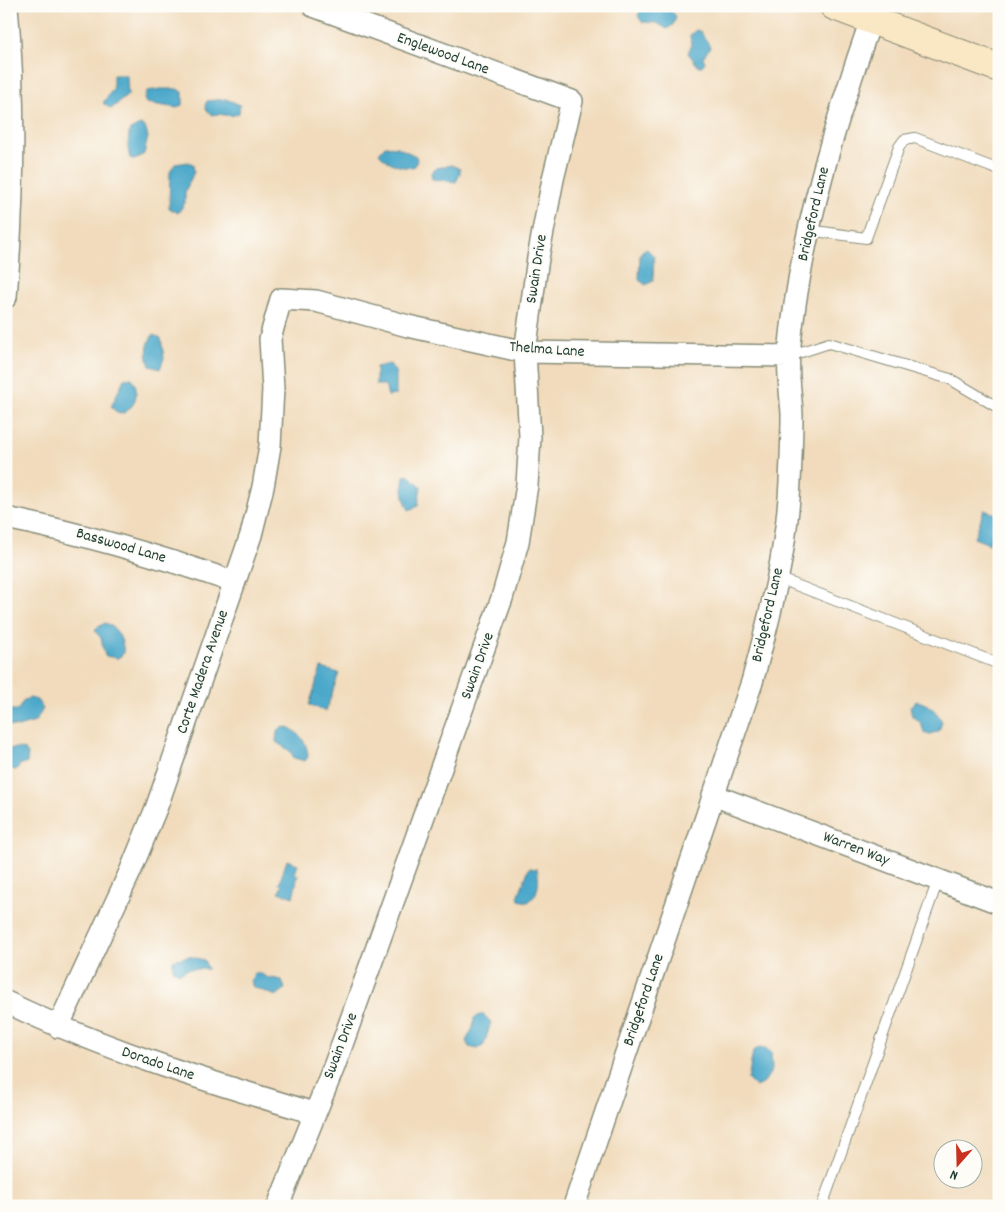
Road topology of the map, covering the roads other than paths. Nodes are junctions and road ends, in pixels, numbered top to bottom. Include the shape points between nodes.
1 (7, 6) edge
2 (313, 6) edge
3 (834, 6) edge
4 (873, 13) edge
5 (999, 68) edge
6 (572, 101) joint
7 (999, 170) edge
8 (808, 230) junction
9 (6, 297) edge
10 (281, 299) joint
11 (524, 352) junction
12 (789, 356) junction
13 (999, 408) edge
14 (6, 518) edge
15 (778, 578) junction
16 (234, 582) junction
17 (999, 664) edge
18 (713, 795) junction
19 (938, 880) junction
20 (999, 902) edge
21 (6, 1002) edge
22 (58, 1027) junction
23 (314, 1113) junction
24 (278, 1206) edge
25 (574, 1206) edge
26 (822, 1206) edge

1 - 9 street via 14,158
2 - 6 street, Englewood Lane
3 - 4 main road
4 - 5 main road
4 - 8 street, Bridgeford Lane
6 - 11 street, Swain Drive via 541,240
7 - 8 lane via 915,138 904,140 866,238
8 - 12 street, Bridgeford Lane
10 - 11 street, Thelma Lane via 316,301
10 - 16 street, Corte Madera Avenue via 270,339 273,389 270,446 251,535
11 - 12 street, Thelma Lane
11 - 23 street, Swain Drive via 530,427 527,485 518,542 502,598 335,1064
12 - 13 lane via 829,343 950,379
12 - 15 street, Bridgeford Lane via 792,417 790,484
14 - 16 street, Basswood Lane via 76,532
15 - 17 lane
15 - 18 street, Bridgeford Lane via 752,682
16 - 22 street, Corte Madera Avenue via 157,806
18 - 19 street, Warren Way
18 - 25 street, Bridgeford Lane
19 - 20 street, Warren Way
19 - 26 lane
21 - 22 street, Dorado Lane
22 - 23 street, Dorado Lane via 211,1082
23 - 24 street, Swain Drive

